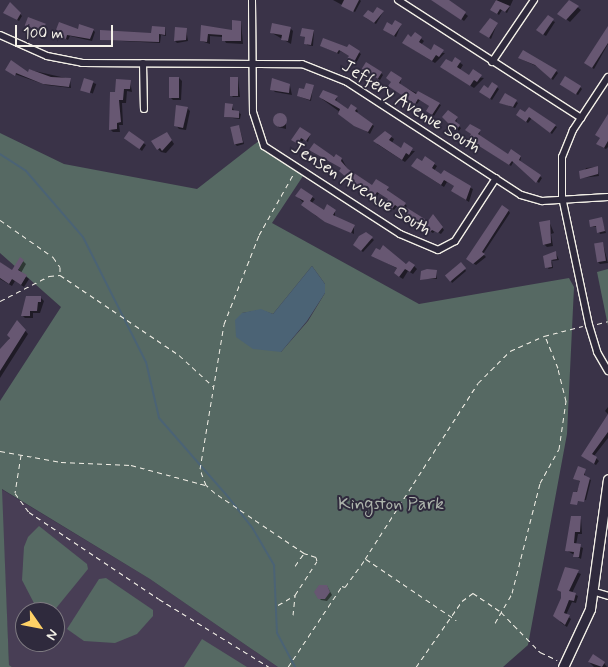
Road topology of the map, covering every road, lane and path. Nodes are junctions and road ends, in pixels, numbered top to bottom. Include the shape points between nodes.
1 (252, 0) edge
2 (400, 0) edge
3 (534, 0) edge
4 (0, 35) edge
5 (143, 62) junction
6 (253, 62) junction
7 (492, 62) junction
8 (608, 77) edge
9 (144, 109) dead end
10 (581, 118) junction
11 (298, 168) junction
12 (496, 178) junction
13 (608, 197) edge
14 (564, 201) junction
15 (0, 220) edge
16 (60, 275) junction
17 (0, 301) edge
18 (563, 330) dead end
19 (545, 336) junction
20 (608, 371) edge
21 (215, 388) junction
22 (0, 451) edge
23 (21, 455) junction
24 (608, 480) edge
25 (206, 485) junction
26 (304, 553) junction
27 (365, 559) junction
28 (295, 566) dead end
29 (592, 592) junction
30 (295, 595) junction
31 (608, 596) edge
32 (278, 605) dead end
33 (501, 612) junction
34 (293, 615) dead end
35 (450, 618) junction
36 (456, 620) dead end
37 (494, 623) dead end
38 (564, 665) edge
39 (269, 667) edge
40 (288, 667) edge
41 (416, 667) edge

1 - 6 street, Jensen Avenue South
2 - 7 street
3 - 7 street
4 - 5 street, Jeffery Avenue South via 18,45 69,61
5 - 6 street, Jeffery Avenue South
5 - 9 street
6 - 11 street, Jensen Avenue South via 253,112 260,140
6 - 12 street, Jeffery Avenue South via 302,64 330,74
7 - 10 street
8 - 10 street
10 - 14 street via 563,149
11 - 12 street, Jensen Avenue South via 400,234 438,250 455,241
11 - 21 path via 259,235 224,324
12 - 14 street, Jeffery Avenue South via 533,200
13 - 14 street, Jeffery Avenue South via 575,196
14 - 20 street via 589,325 597,352
15 - 16 path via 53,257 60,267
16 - 17 path via 49,276
16 - 21 path via 179,355
18 - 19 path
19 - 27 path via 510,351 478,383
19 - 33 path via 558,368 566,401 565,412 558,453 540,483 519,571
21 - 25 path via 200,469
22 - 23 path
23 - 25 path via 60,462 131,465
23 - 39 path via 15,493 29,512 159,599
24 - 29 street
25 - 26 path
26 - 28 path
26 - 30 path via 317,561
27 - 35 path
27 - 40 path via 345,587 342,586
29 - 31 street
29 - 38 street via 588,616
30 - 32 path
30 - 34 path
33 - 35 path via 473,593 467,595
33 - 37 path
33 - 38 path via 540,652
35 - 36 path
35 - 41 path

